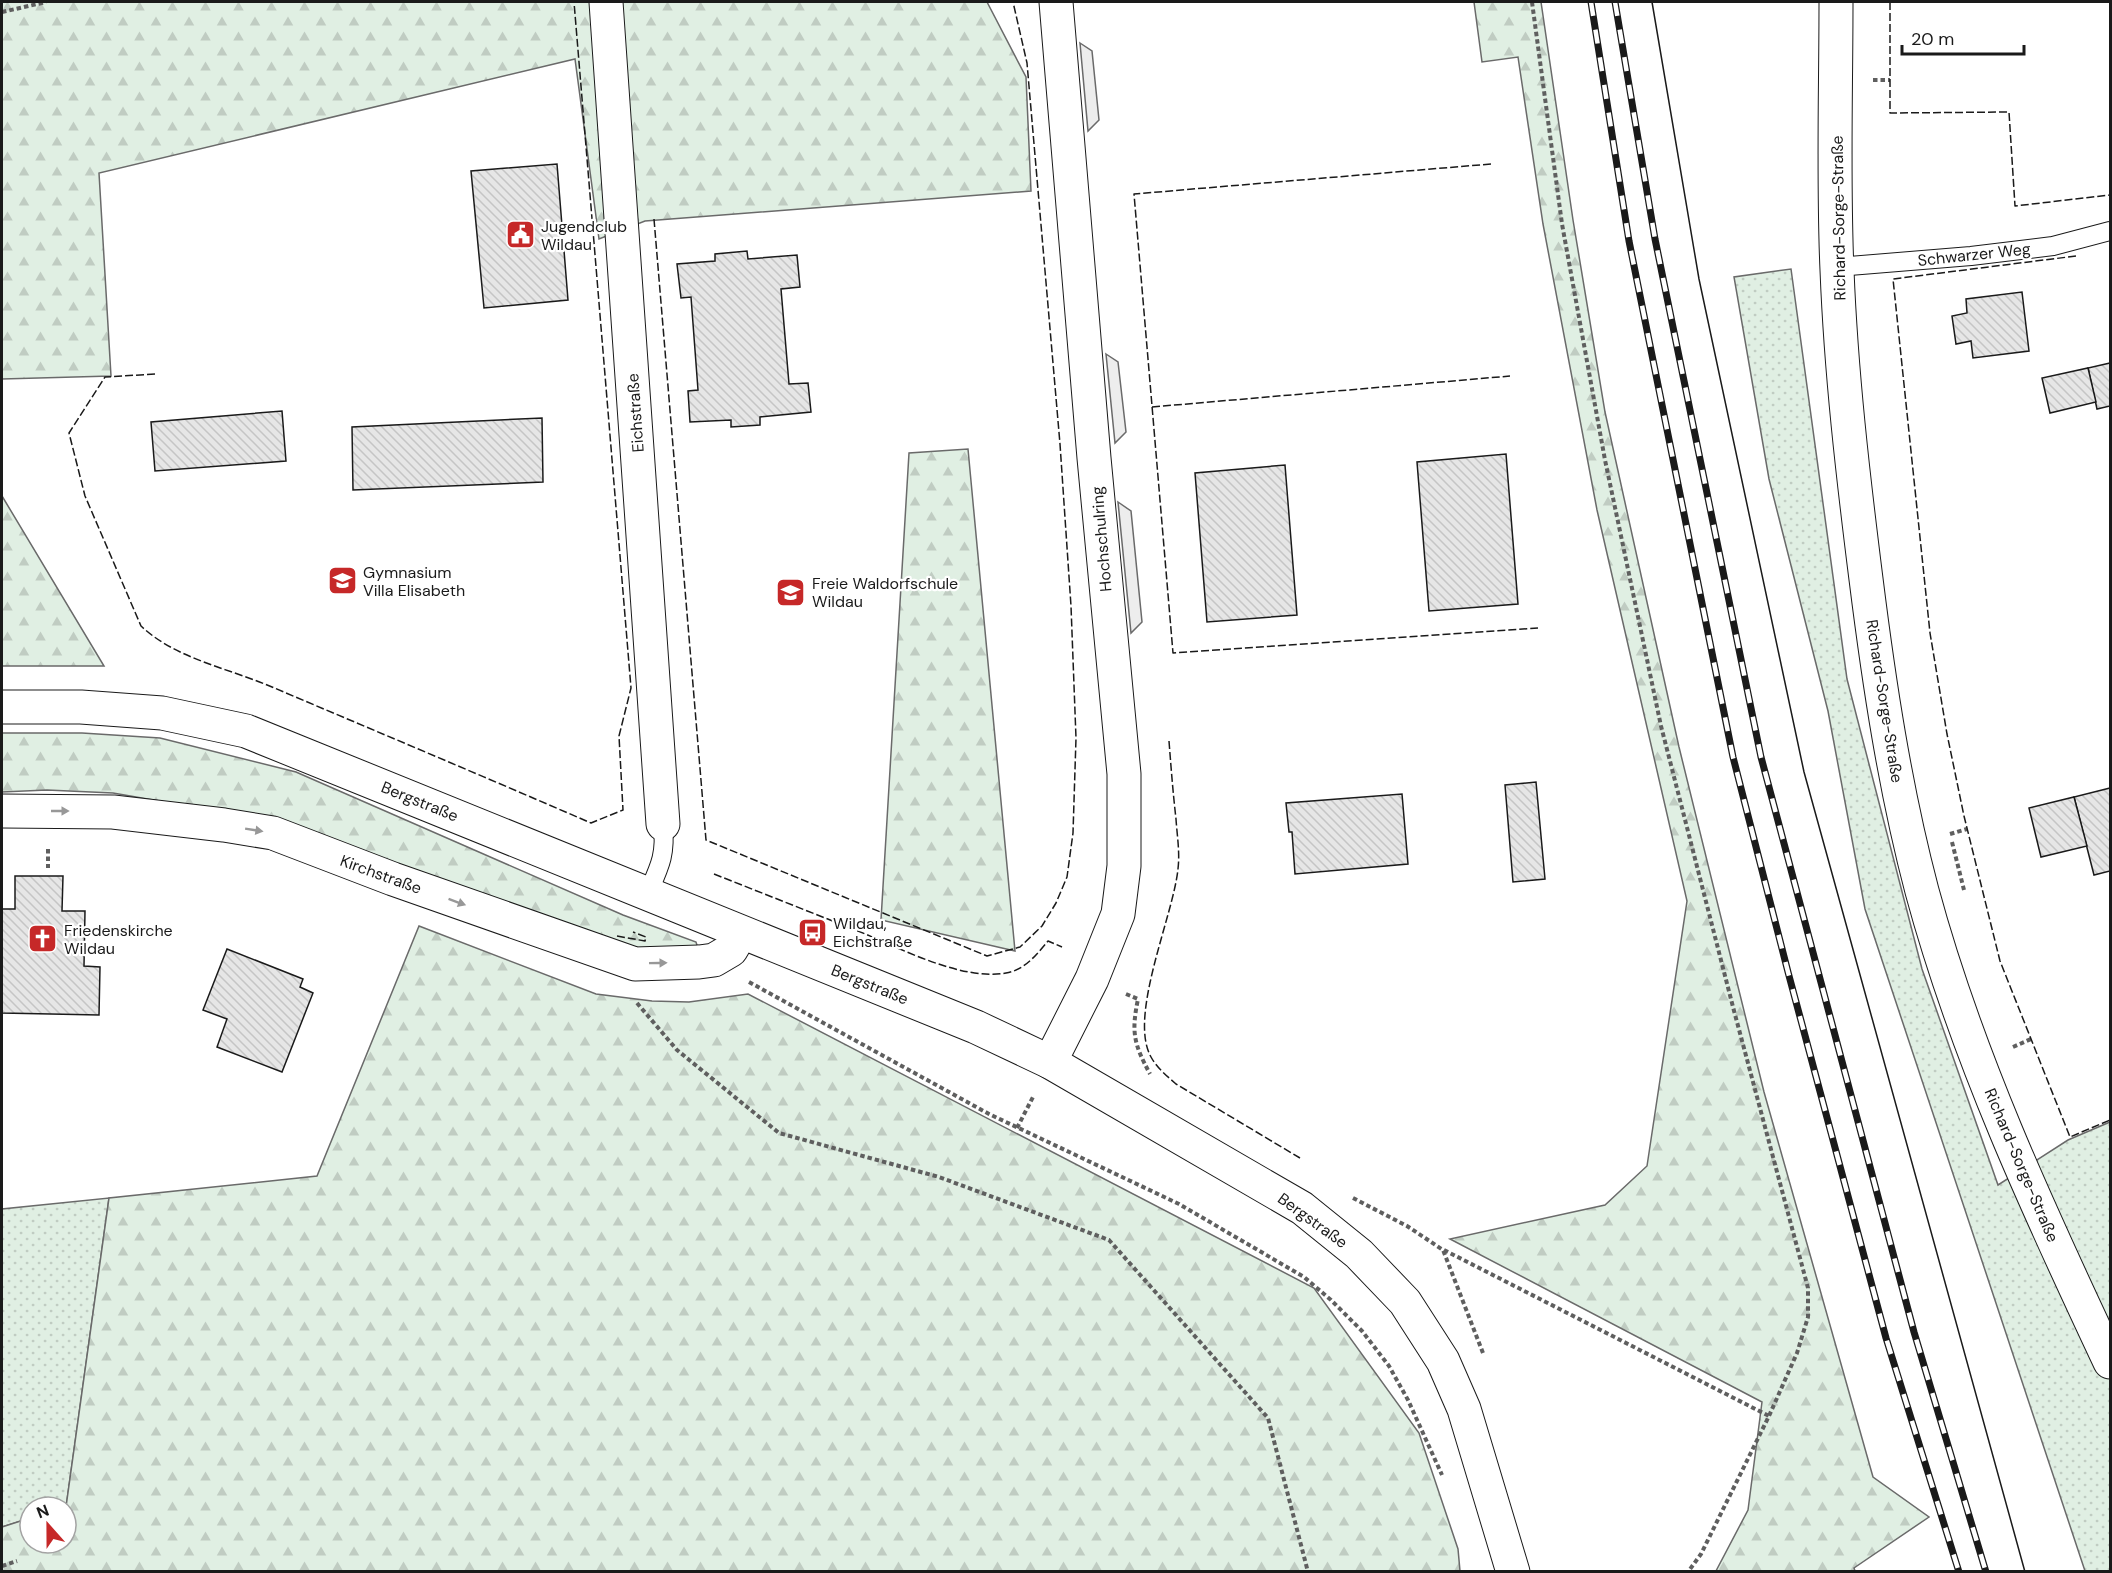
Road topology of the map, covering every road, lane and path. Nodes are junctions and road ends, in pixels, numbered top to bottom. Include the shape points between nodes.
1 (46, 2) edge
2 (606, 2) edge
3 (1056, 2) edge
4 (1532, 2) edge
5 (1836, 2) edge
6 (2, 12) edge
7 (1872, 69) dead end
8 (1872, 80) junction
9 (1890, 80) dead end
10 (1872, 91) dead end
11 (2110, 231) edge
12 (1837, 267) junction
13 (2, 707) edge
14 (2, 811) edge
15 (663, 824) joint
16 (1947, 826) dead end
17 (1967, 829) dead end
18 (1950, 834) junction
19 (48, 842) dead end
20 (48, 868) dead end
21 (648, 893) junction
22 (1966, 897) dead end
23 (741, 933) junction
24 (714, 960) junction
25 (636, 1001) dead end
26 (2009, 1036) dead end
27 (2031, 1039) dead end
28 (2013, 1047) junction
29 (2016, 1055) dead end
30 (1050, 1062) junction
31 (1443, 1250) dead end
32 (2110, 1362) edge
33 (1769, 1416) junction
34 (1444, 1479) dead end
35 (16, 1561) dead end
36 (2, 1566) edge
37 (1308, 1572) edge
38 (1513, 1572) edge
39 (1688, 1572) edge

1 - 6 path
2 - 15 street, Eichstraße
3 - 30 street, Hochschulring via 1124,774 1124,866 1118,914 1092,979
4 - 33 path via 1562,224 1605,460 1661,726 1808,1288 1808,1317
5 - 12 street, Richard-Sorge-Straße
7 - 8 path
8 - 9 path
8 - 10 path
11 - 12 lane, Schwarzer Weg via 2053,246
12 - 32 street, Richard-Sorge-Straße via 1850,458 1878,670 1922,889 1969,1038 2029,1187
13 - 21 street, Bergstraße via 162,713 246,731
14 -> 24 street, Kirchstraße via 113,812 273,833 635,964
15 - 21 lane via 663,860
16 - 18 path
17 - 18 path
18 - 22 path
19 - 20 path
21 - 23 street, Bergstraße
23 - 24 street via 731,950
23 - 30 street, Bergstraße via 890,991
24 - 34 path via 989,1114 1179,1204 1304,1276 1362,1330 1389,1366
25 - 37 path via 677,1050 779,1134 939,1177 1109,1240 1268,1418
26 - 28 path
27 - 28 path
28 - 29 path
30 - 38 street, Bergstraße via 1302,1208 1359,1254 1405,1302 1443,1361 1464,1409
31 - 33 path
33 - 39 path via 1701,1554
35 - 36 path

